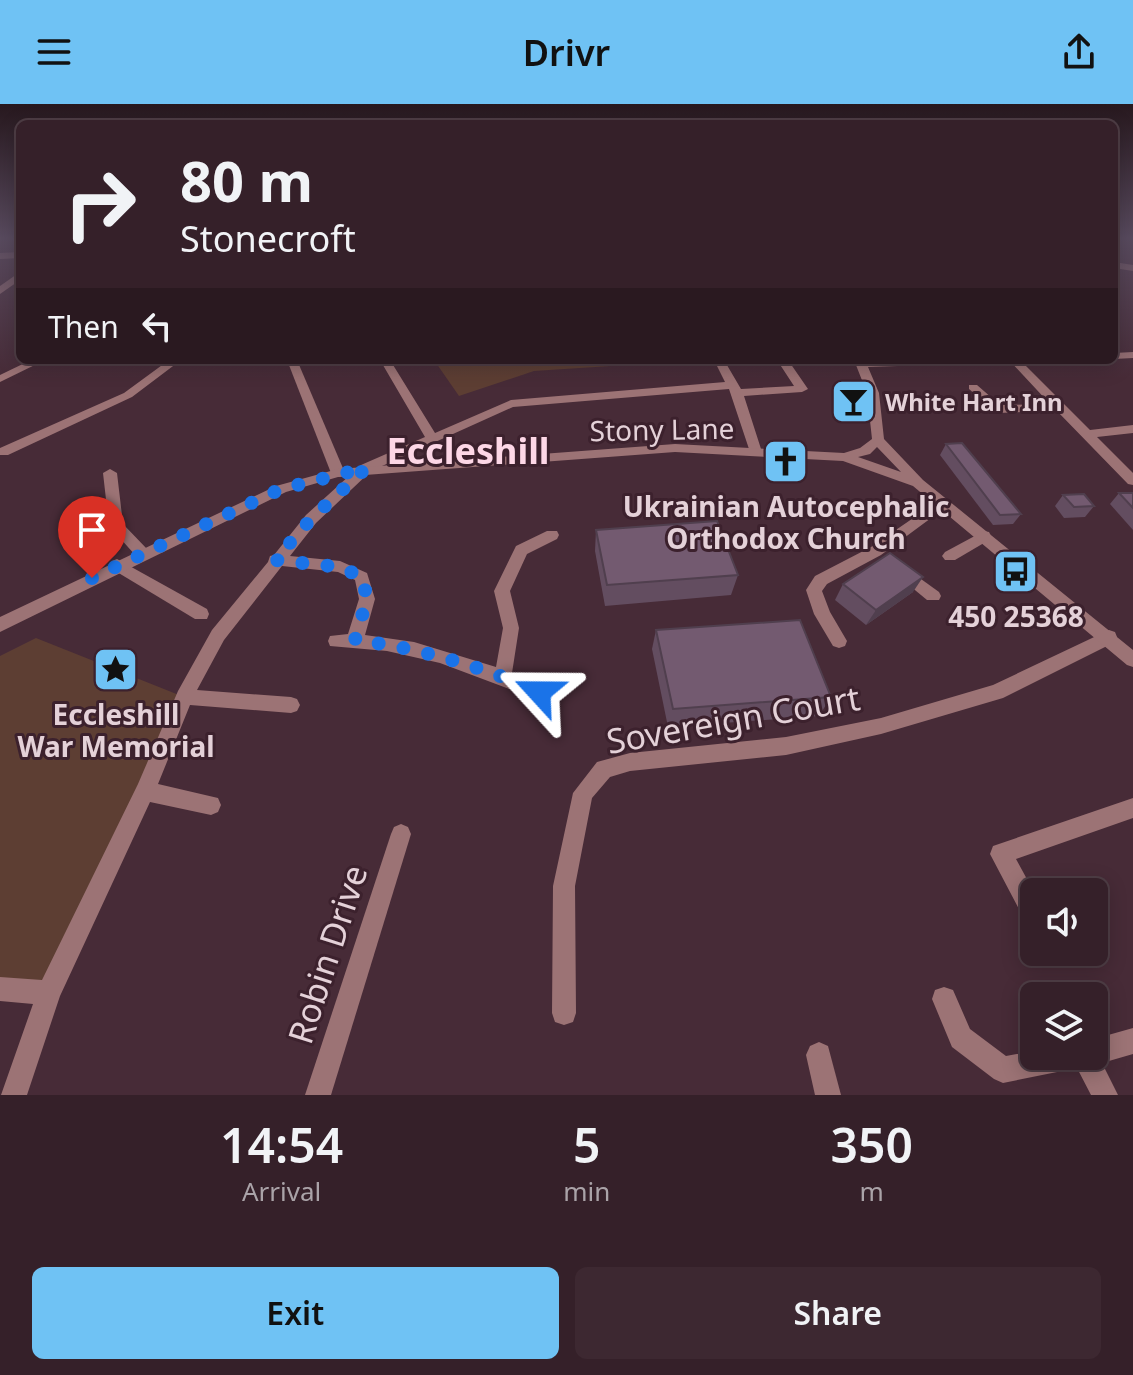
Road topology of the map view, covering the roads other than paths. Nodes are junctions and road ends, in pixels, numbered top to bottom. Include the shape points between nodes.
1 (32, 364) edge
2 (171, 364) edge
3 (294, 364) edge
4 (387, 364) edge
5 (721, 364) edge
6 (785, 364) edge
7 (862, 364) edge
8 (1018, 364) edge
9 (0, 379) edge
10 (973, 387) dead end
11 (735, 389) junction
12 (1061, 407) junction
13 (1133, 429) edge
14 (1087, 434) junction
15 (431, 437) junction
16 (878, 440) junction
17 (3, 452) dead end
18 (756, 452) junction
19 (844, 457) junction
20 (366, 468) junction
21 (110, 473) dead end
22 (338, 473) junction
23 (1133, 481) edge
24 (918, 483) junction
25 (941, 504) junction
26 (552, 535) dead end
27 (984, 536) junction
28 (876, 551) junction
29 (142, 553) junction
30 (950, 556) dead end
31 (275, 560) junction
32 (117, 565) junction
33 (933, 596) dead end
34 (201, 614) dead end
35 (0, 625) edge
36 (1109, 637) junction
37 (355, 640) junction
38 (336, 641) dead end
39 (839, 641) dead end
40 (1130, 654) edge
41 (503, 676) junction
42 (539, 692) dead end
43 (184, 697) junction
44 (291, 705) dead end
45 (145, 791) junction
46 (211, 805) dead end
47 (1133, 808) edge
48 (401, 834) dead end
49 (1020, 888) edge
50 (0, 989) edge
51 (49, 993) junction
52 (944, 999) dead end
53 (564, 1013) dead end
54 (1133, 1041) edge
55 (1108, 1048) edge
56 (819, 1055) dead end
57 (1020, 1067) edge
58 (1092, 1070) edge
59 (14, 1095) edge
60 (318, 1095) edge
61 (828, 1095) edge
62 (1105, 1095) edge

1 - 9 street
2 - 17 street via 128,395
3 - 22 street
4 - 15 street
5 - 11 street
6 - 11 street via 802,389
7 - 16 street via 873,393
8 - 12 street
10 - 12 street via 997,409
11 - 15 street via 511,404
11 - 18 street
12 - 14 street
13 - 14 street
14 - 23 street
15 - 20 street
16 - 19 street, Stony Lane via 865,451
16 - 24 street
18 - 19 street, Stony Lane
18 - 20 street, Stony Lane via 622,450
19 - 24 street, Stony Lane
20 - 22 street, Stony Lane
20 - 31 street
21 - 29 street via 116,526
22 - 29 street, Stony Lane via 281,489
24 - 25 street
25 - 27 street
25 - 28 street
26 - 41 street via 521,550 502,591 511,628
27 - 30 street
27 - 36 street
28 - 33 street
28 - 39 street via 821,580 814,590
29 - 32 street, Stony Lane
31 - 37 street via 340,567 362,577 367,599
31 - 43 street via 218,635
32 - 34 street
32 - 35 street, Stony Lane
36 - 40 street
36 - 53 street, Sovereign Court via 997,692 881,726 786,746 604,769 583,793 564,886
37 - 38 street
37 - 41 street
41 - 42 street
43 - 44 street
43 - 45 street
45 - 46 street
45 - 51 street
47 - 49 street via 1001,854
48 - 60 street, Robin Drive
50 - 51 street
51 - 59 street
52 - 57 street via 961,1038 1003,1070
54 - 55 street
56 - 61 street
58 - 62 street

